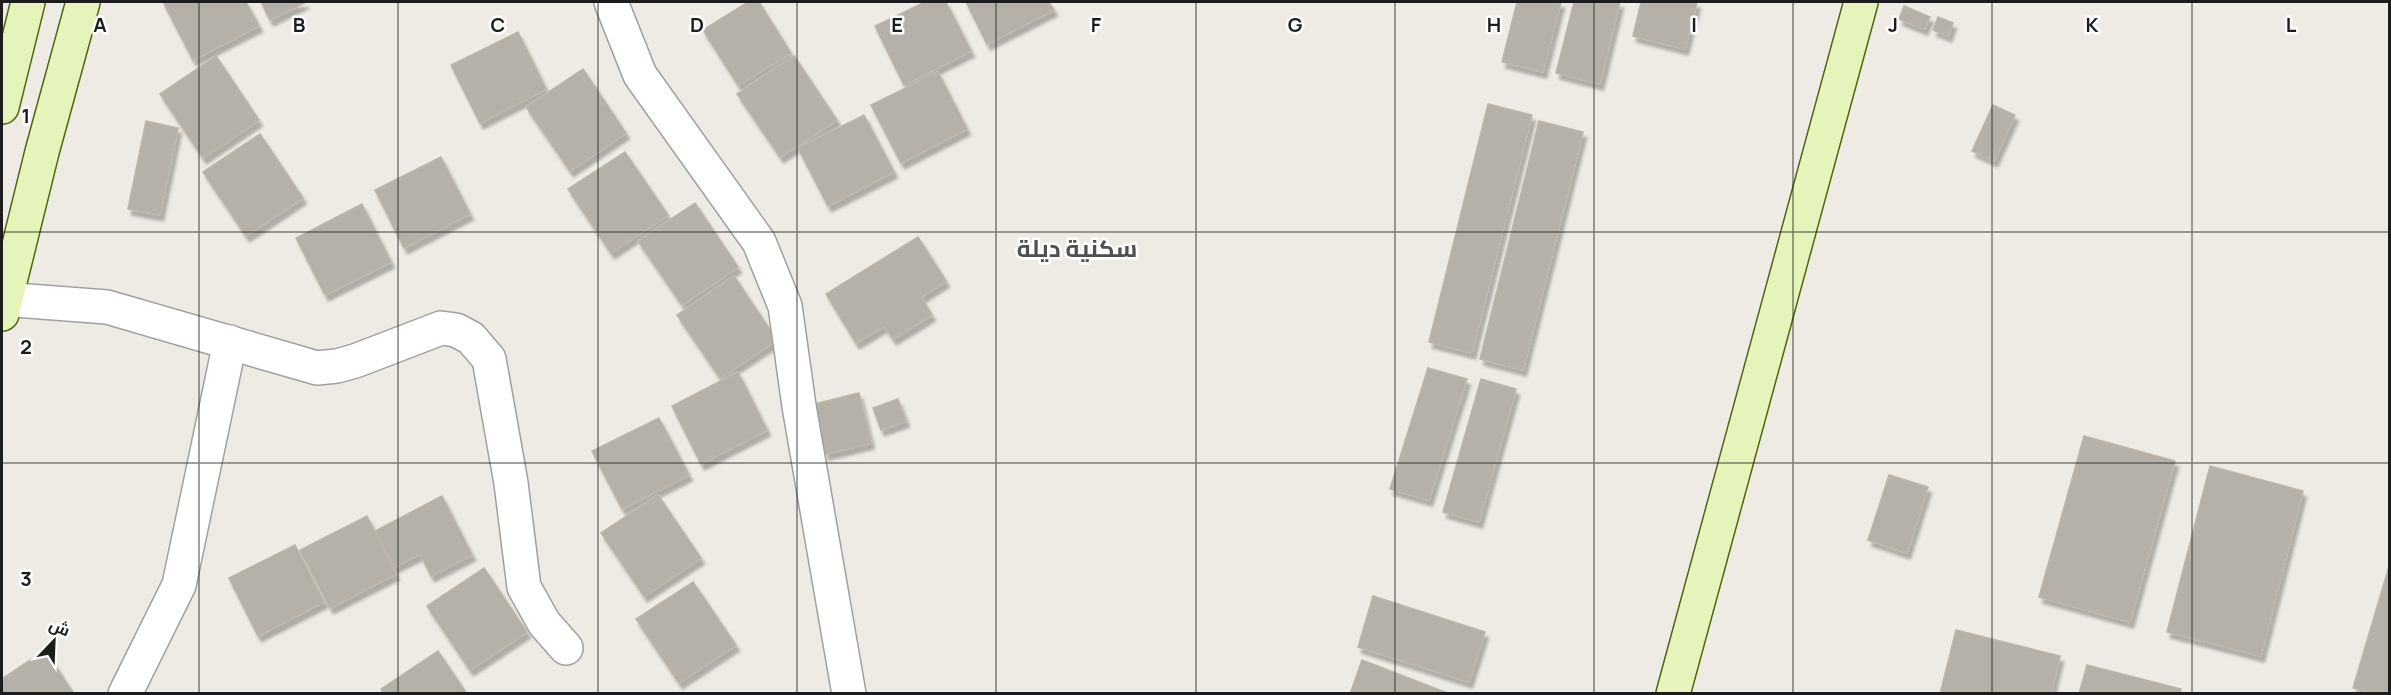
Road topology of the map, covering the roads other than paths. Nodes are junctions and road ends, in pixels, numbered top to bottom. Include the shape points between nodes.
1 (28, 2) edge
2 (83, 2) edge
3 (611, 2) edge
4 (1861, 2) edge
5 (2, 107) edge
6 (3, 304) edge
7 (230, 342) junction
8 (566, 648) dead end
9 (125, 693) edge
10 (849, 693) edge
11 (1673, 693) edge

1 - 5 street
2 - 6 street
3 - 10 street via 640,75 759,242 784,306
4 - 11 street
6 - 7 street via 107,307
7 - 8 street via 317,368 356,361 441,328 471,338 489,359 524,587 544,623
7 - 9 street via 178,585

